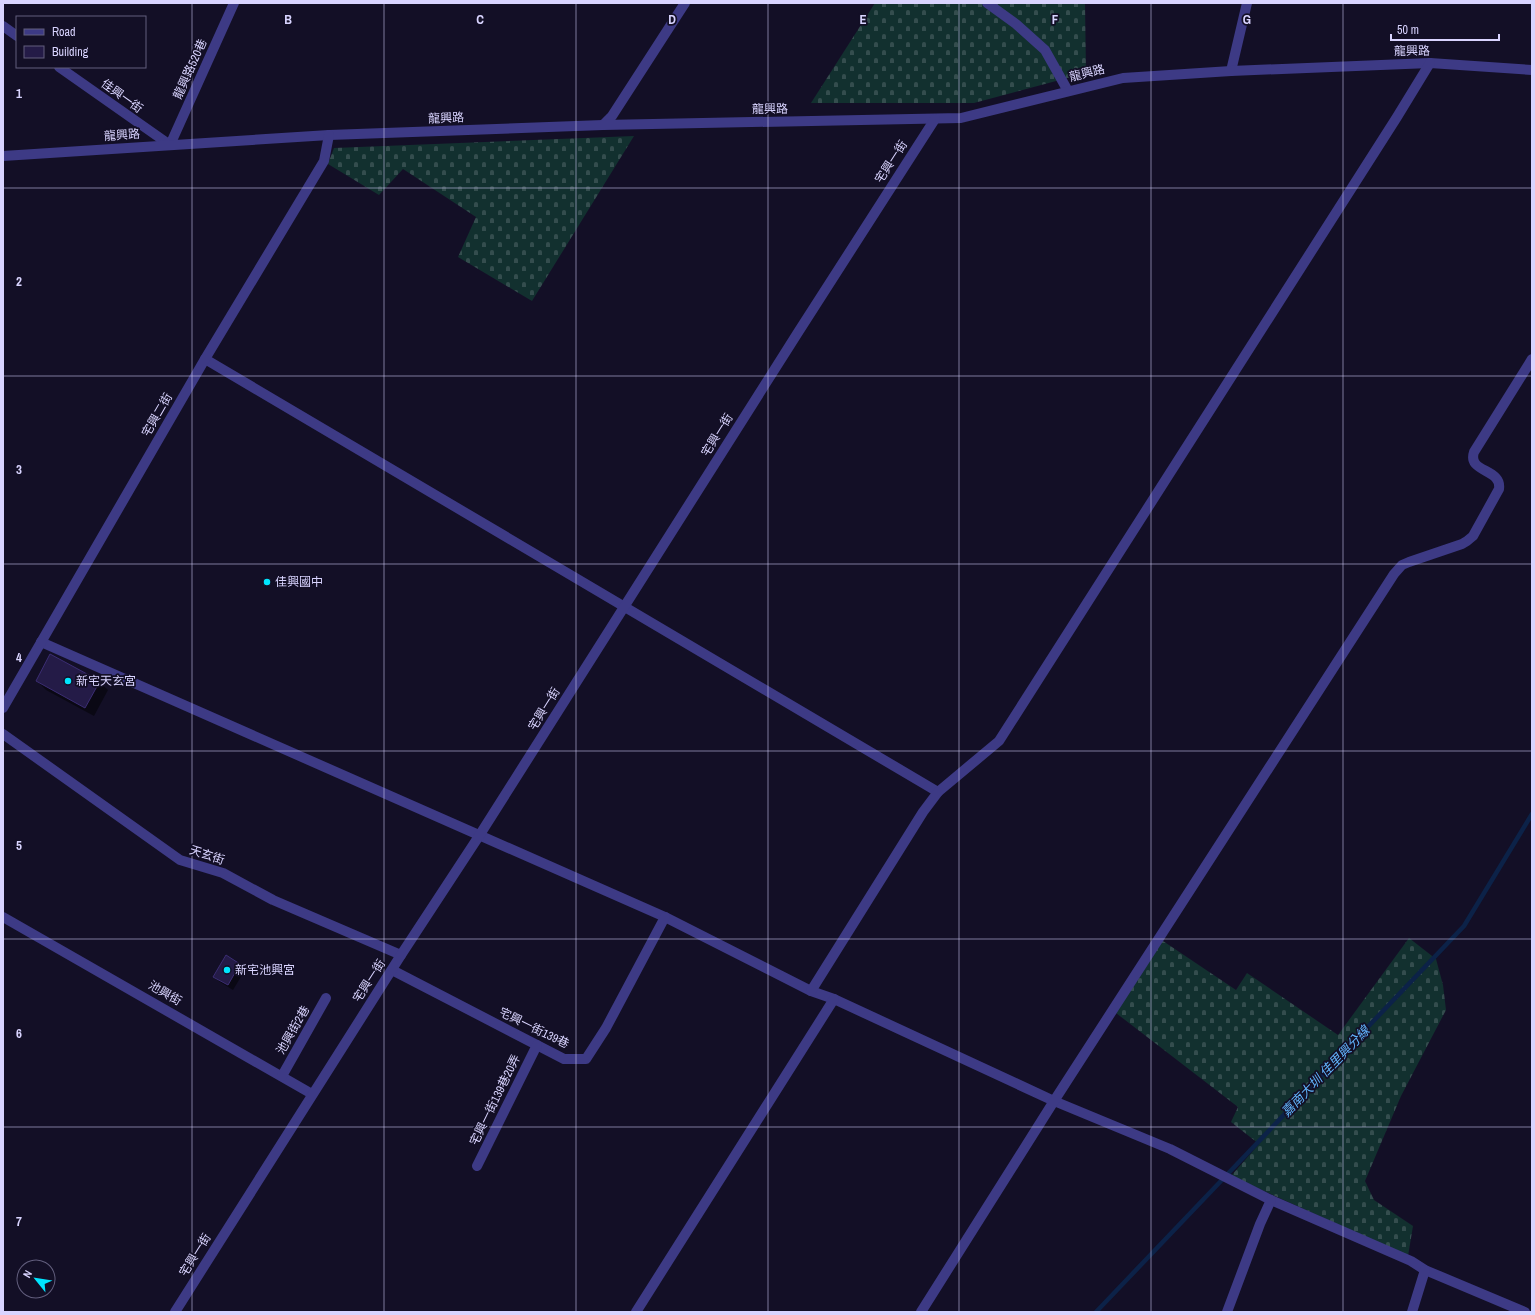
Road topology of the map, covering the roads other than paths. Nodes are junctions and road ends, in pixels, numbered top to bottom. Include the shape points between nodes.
1 (234, 3) edge
2 (685, 3) edge
3 (987, 3) edge
4 (1247, 3) edge
5 (3, 26) edge
6 (16, 35) edge
7 (1430, 63) junction
8 (60, 68) edge
9 (1532, 70) edge
10 (1231, 71) junction
11 (1068, 91) junction
12 (935, 120) junction
13 (603, 125) junction
14 (329, 135) junction
15 (170, 145) junction
16 (3, 156) edge
17 (206, 359) junction
18 (1532, 359) edge
19 (625, 606) junction
20 (41, 642) junction
21 (3, 708) edge
22 (3, 734) edge
23 (938, 792) junction
24 (479, 836) junction
25 (3, 917) edge
26 (665, 917) junction
27 (401, 955) junction
28 (392, 970) junction
29 (811, 991) junction
30 (326, 998) dead end
31 (834, 999) junction
32 (537, 1045) junction
33 (282, 1076) junction
34 (312, 1094) junction
35 (1054, 1101) junction
36 (477, 1166) dead end
37 (1271, 1200) junction
38 (1425, 1270) junction
39 (175, 1312) edge
40 (636, 1312) edge
41 (921, 1312) edge
42 (1227, 1312) edge
43 (1412, 1312) edge
44 (1525, 1312) edge

1 - 15 street, 龍興路520巷
2 - 13 street via 612,116
3 - 11 street via 1045,50
4 - 10 street
5 - 6 street
7 - 9 street, 龍興路
7 - 10 street, 龍興路
7 - 23 street via 999,741
8 - 15 street, 佳興一街
10 - 11 street, 龍興路 via 1123,78
11 - 12 street, 龍興路 via 961,118
12 - 13 street, 龍興路
12 - 19 street, 宅興一街
13 - 14 street, 龍興路
14 - 15 street, 龍興路
14 - 17 street, 宅興二街 via 324,161
15 - 16 street, 龍興路
17 - 19 street
17 - 20 street, 宅興二街
18 - 35 street via 1474,452 1476,464 1496,477 1500,484 1473,536 1462,544 1409,562 1394,574
19 - 23 street
19 - 24 street, 宅興一街
20 - 21 street, 宅興二街
20 - 24 street
22 - 27 street, 天玄街 via 180,860 223,873 273,900
23 - 29 street
24 - 26 street
24 - 27 street, 宅興一街
25 - 33 street, 池興街
26 - 29 street
26 - 32 street, 宅興一街139巷 via 606,1028 586,1059 564,1060
27 - 28 street, 宅興一街
28 - 32 street, 宅興一街139巷
28 - 34 street, 宅興一街
29 - 31 street
30 - 33 street, 池興街2巷
31 - 35 street
31 - 40 street
32 - 36 street, 宅興一街139巷20弄
33 - 34 street, 池興街
34 - 39 street, 宅興一街
35 - 37 street via 1170,1149
35 - 41 street
37 - 38 street via 1411,1261
37 - 42 street
38 - 43 street
38 - 44 street

